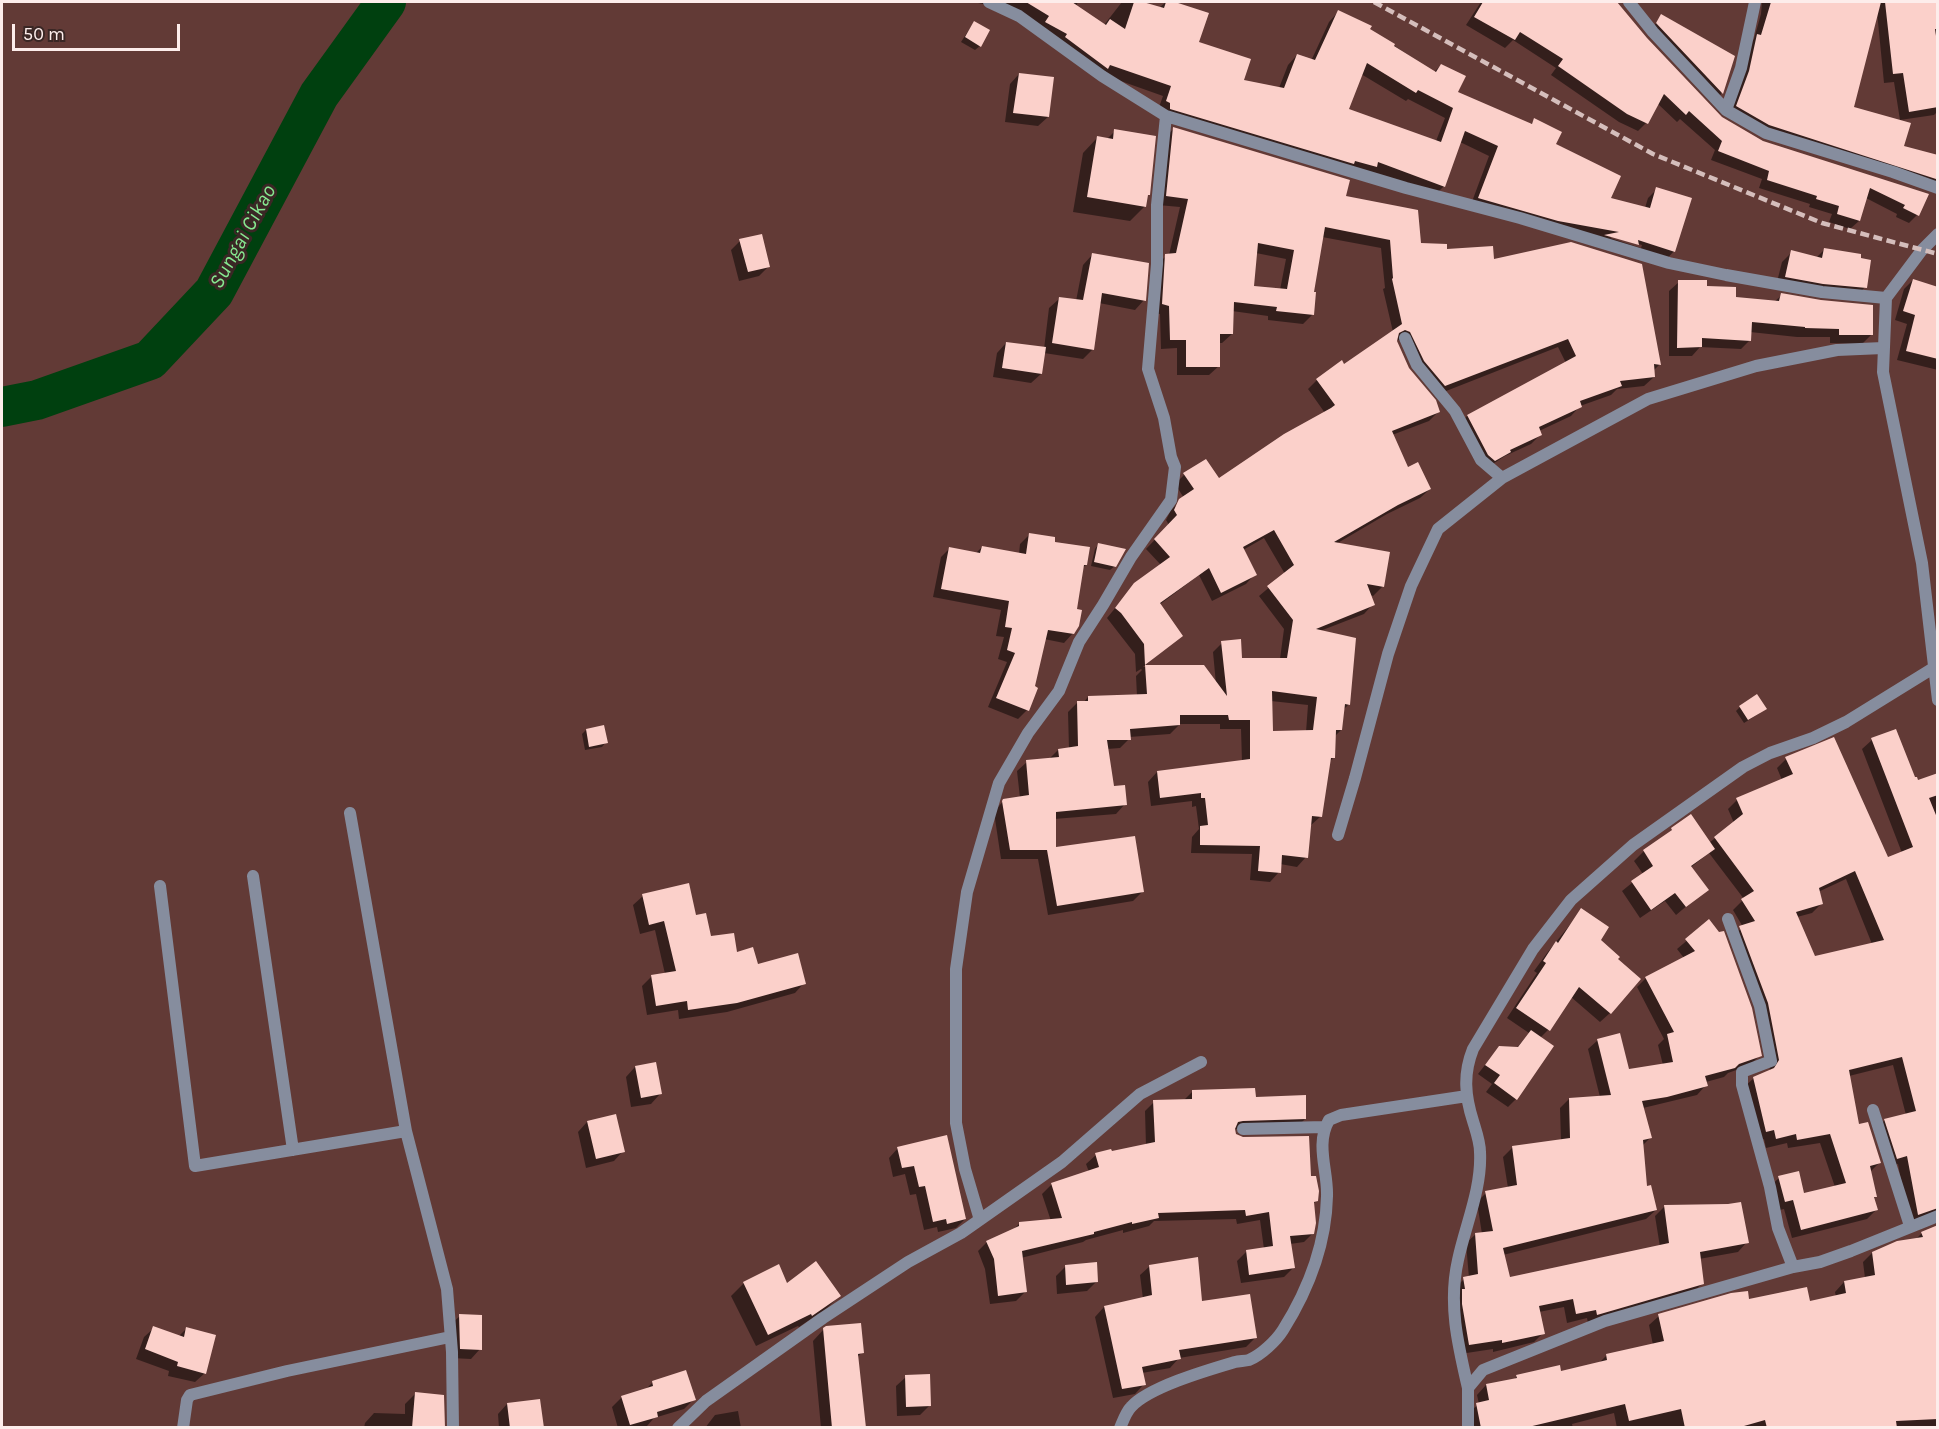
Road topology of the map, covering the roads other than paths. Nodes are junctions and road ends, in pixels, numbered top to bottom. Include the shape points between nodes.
1 (989, 2) edge
2 (1629, 2) edge
3 (1755, 2) edge
4 (1726, 110) junction
5 (1166, 116) junction
6 (1938, 188) edge
7 (1938, 234) edge
8 (1886, 298) junction
9 (1405, 338) dead end
10 (1883, 348) junction
11 (1502, 478) junction
12 (1935, 667) junction
13 (1938, 700) edge
14 (350, 813) dead end
15 (1338, 835) dead end
16 (253, 876) dead end
17 (160, 886) dead end
18 (1728, 919) dead end
19 (1202, 1062) dead end
20 (1467, 1096) junction
21 (1873, 1110) dead end
22 (1324, 1127) junction
23 (1243, 1129) dead end
24 (406, 1131) junction
25 (293, 1150) junction
26 (1938, 1216) edge
27 (980, 1220) junction
28 (1910, 1226) junction
29 (1793, 1267) junction
30 (450, 1337) junction
31 (1468, 1388) junction
32 (183, 1428) edge
33 (453, 1428) edge
34 (678, 1428) edge
35 (1120, 1428) edge
36 (1468, 1428) edge

1 - 5 street via 1018,16
2 - 4 street
3 - 4 street via 1741,68
4 - 6 street via 1766,133
5 - 8 street via 1669,263 1822,292
5 - 27 street via 1148,369 1175,467 1173,495 1079,642 1059,691 1028,733 999,783 967,892 956,969 956,1123
7 - 8 street
8 - 10 street
9 - 11 street via 1417,365 1455,411 1481,460
10 - 11 street via 1837,350 1756,366 1648,399
10 - 12 street via 1883,372 1922,563
11 - 15 street via 1438,529 1411,586
12 - 13 street
12 - 20 street via 1846,722 1743,766 1633,845 1571,900 1533,949 1473,1049 1466,1065
14 - 24 street
16 - 25 street
17 - 25 street via 195,1166
18 - 29 street via 1760,1005 1771,1060 1742,1072 1742,1085 1778,1228
19 - 27 street via 1140,1094 1062,1162
20 - 22 street via 1341,1115
20 - 31 street via 1480,1152 1479,1170 1457,1263 1453,1299
21 - 28 street
22 - 23 street
22 - 35 street via 1327,1195 1322,1244 1282,1331 1248,1360 1146,1394 1129,1409
24 - 25 street
24 - 30 street via 447,1289
26 - 28 street
27 - 34 street via 908,1262 803,1332 706,1401
28 - 29 street via 1841,1255
29 - 31 street via 1605,1321 1483,1371
30 - 32 street via 190,1395
30 - 33 street
31 - 36 street

